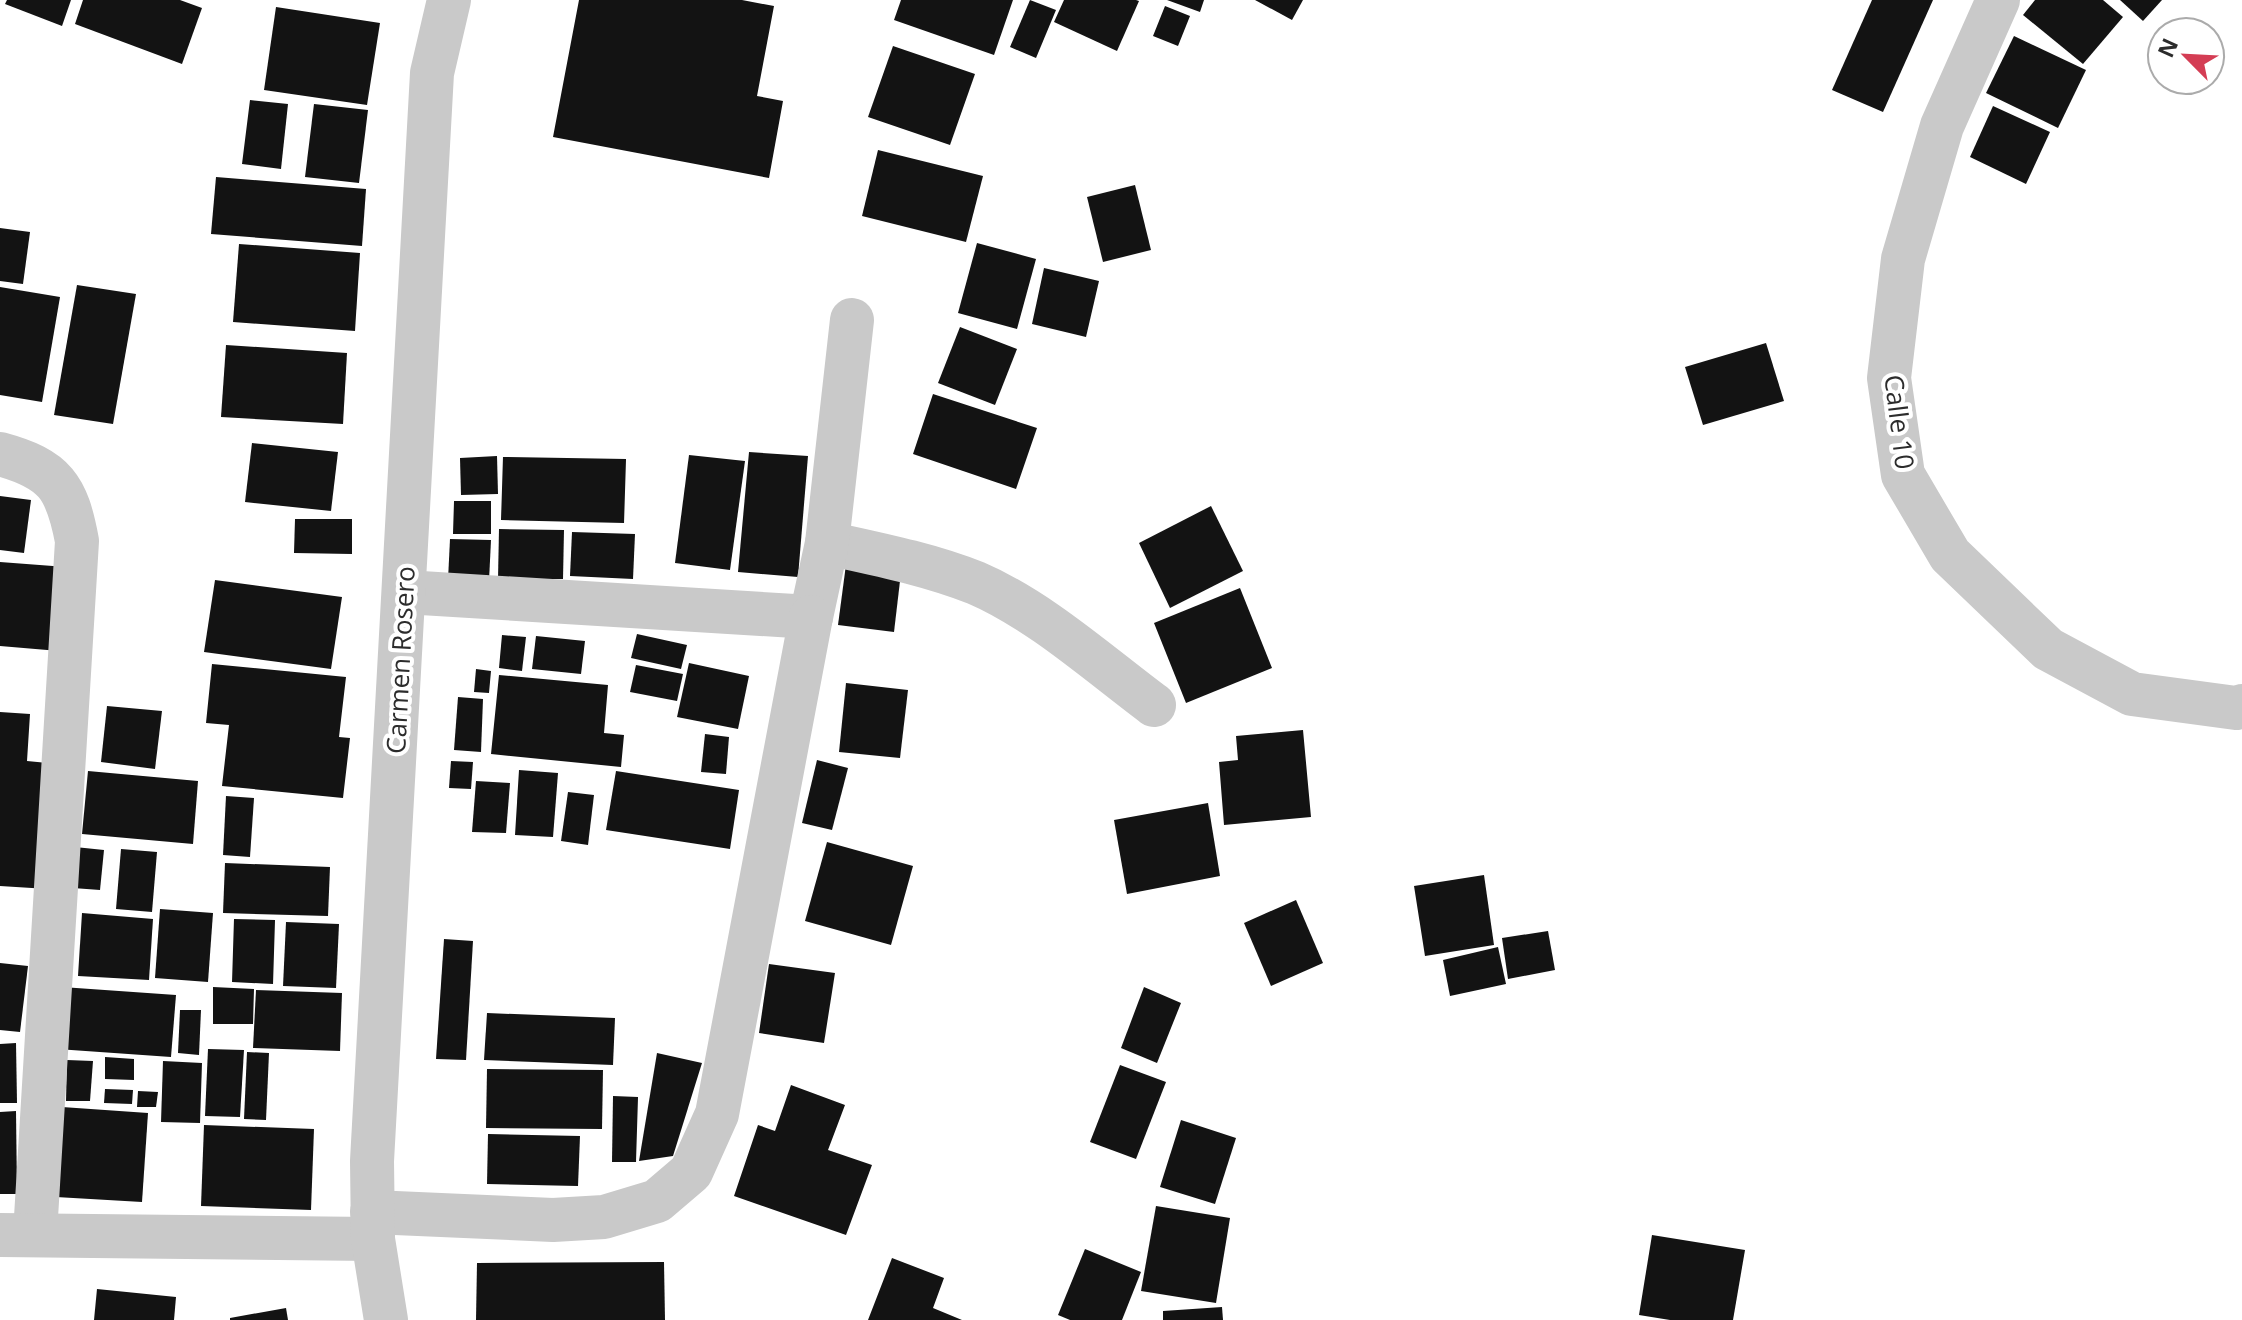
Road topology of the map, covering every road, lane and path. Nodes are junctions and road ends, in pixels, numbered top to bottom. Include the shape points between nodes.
1 (449, 0) edge
2 (1998, 0) edge
3 (852, 320) dead end
4 (0, 454) edge
5 (827, 543) junction
6 (405, 592) junction
7 (811, 617) junction
8 (1154, 705) dead end
9 (2242, 706) edge
10 (373, 1225) junction
11 (17, 1234) edge
12 (386, 1320) edge

1 - 6 street, Carmen Rosero via 432,73
2 - 9 street, Calle 10 via 1942,126 1903,259 1889,378 1903,475 1950,555 2048,649 2132,694
3 - 5 street
4 - 11 street via 26,461 57,482 77,541
5 - 7 street
5 - 8 street via 925,565 978,584 1028,611
6 - 7 street
6 - 10 street, Carmen Rosero via 372,1145
7 - 10 street via 717,1114 691,1172 657,1201 604,1217
10 - 11 street
10 - 12 street, Carmen Rosero

